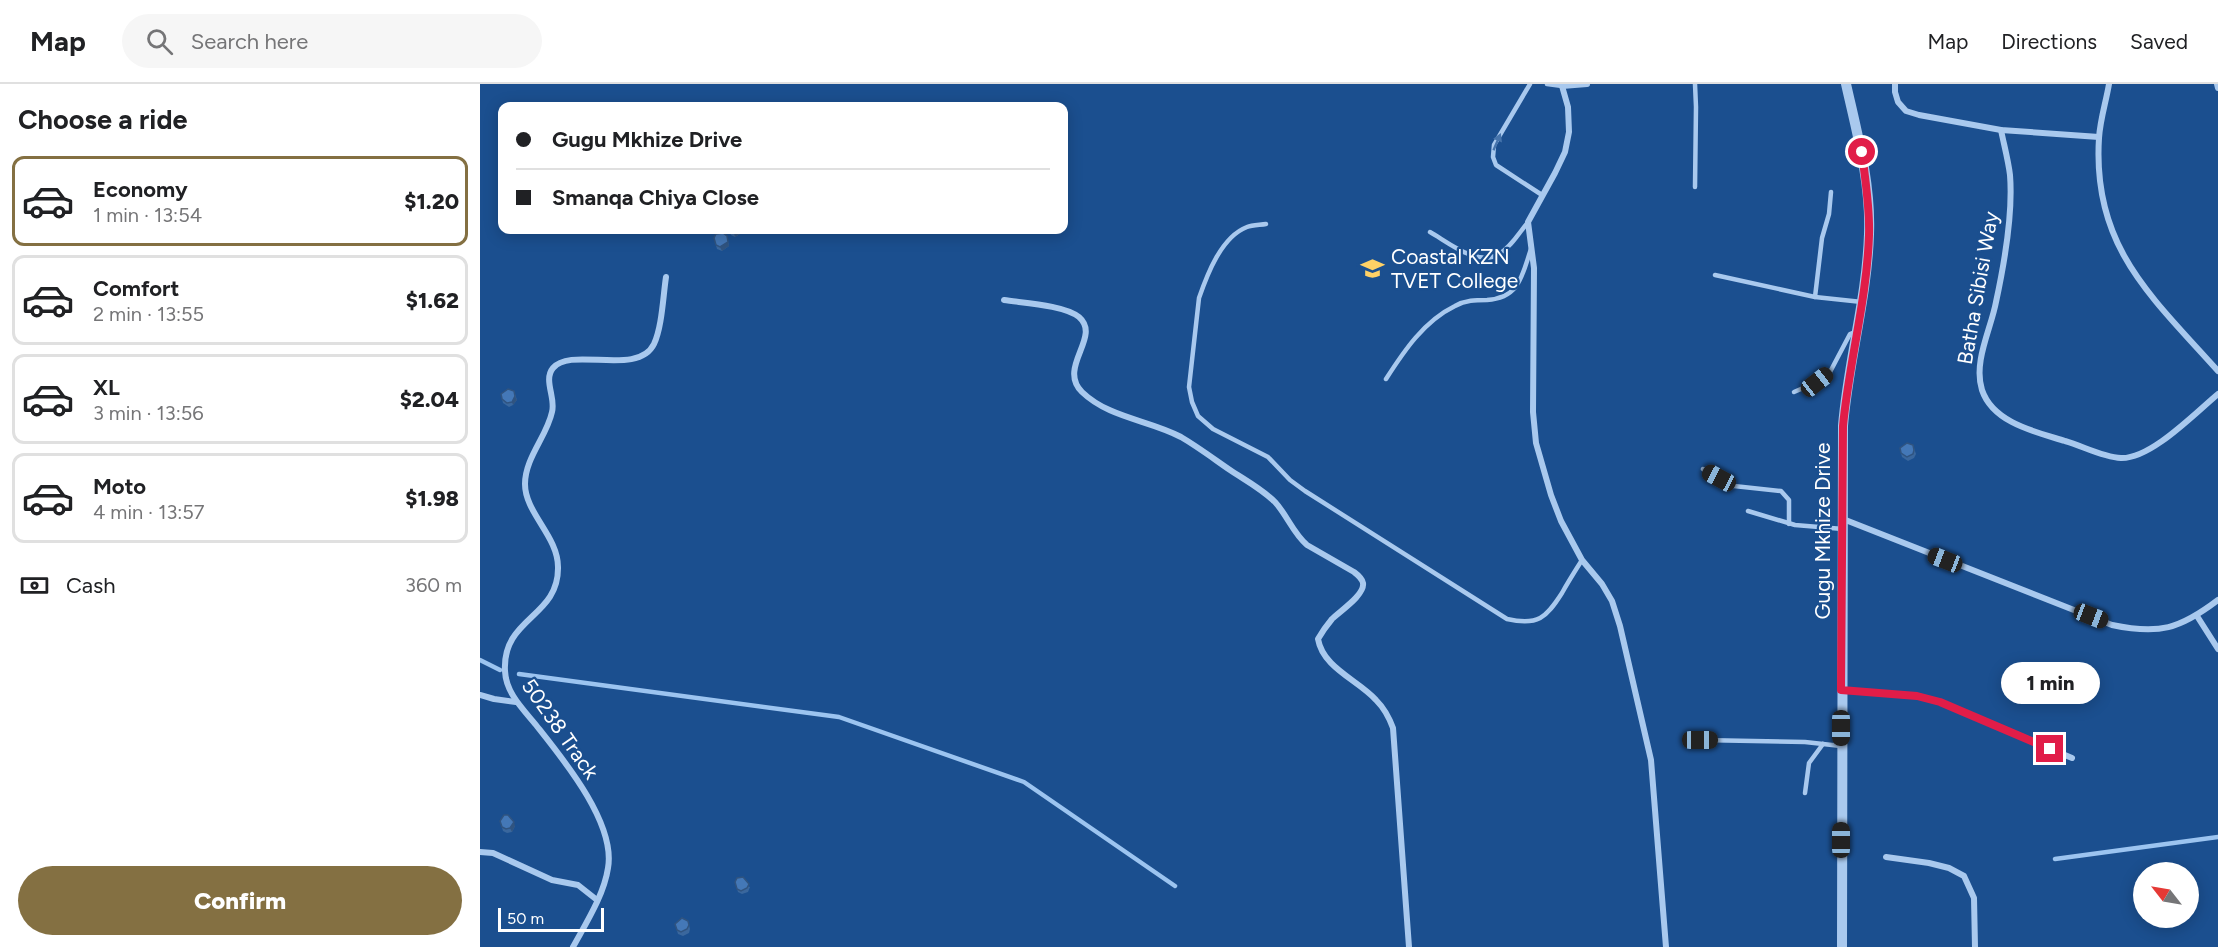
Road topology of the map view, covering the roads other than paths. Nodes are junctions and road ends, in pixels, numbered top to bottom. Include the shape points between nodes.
1 (1530, 84) edge
2 (1547, 84) edge
3 (1587, 84) edge
4 (1695, 84) edge
5 (1846, 84) edge
6 (1895, 84) edge
7 (2109, 84) edge
8 (1562, 86) junction
9 (2001, 130) junction
10 (2099, 137) junction
11 (1695, 187) dead end
12 (1831, 192) dead end
13 (1542, 195) junction
14 (1528, 222) junction
15 (1266, 224) dead end
16 (1430, 232) dead end
17 (1532, 246) junction
18 (1715, 275) dead end
19 (666, 277) dead end
20 (1815, 297) junction
21 (1004, 300) dead end
22 (1862, 302) junction
23 (1857, 331) junction
24 (2218, 371) edge
25 (1386, 379) dead end
26 (1794, 392) dead end
27 (2218, 394) edge
28 (1703, 470) dead end
29 (1748, 512) dead end
30 (1789, 524) junction
31 (1843, 524) junction
32 (1582, 560) junction
33 (2218, 600) edge
34 (2197, 616) junction
35 (2218, 649) edge
36 (1841, 690) junction
37 (480, 695) edge
38 (516, 702) junction
39 (1700, 740) dead end
40 (1823, 744) junction
41 (1841, 746) junction
42 (2072, 758) dead end
43 (1805, 793) dead end
44 (480, 852) edge
45 (1887, 857) dead end
46 (597, 900) junction
47 (573, 947) edge
48 (1409, 947) edge
49 (1666, 947) edge
50 (1842, 947) edge
51 (1975, 947) edge

13 -> 1 lane via 1496,165 1492,157 1494,145
2 - 8 lane
3 - 8 street
4 - 11 lane
5 - 22 street, Gugu Mkhize Drive via 1862,152 1867,198 1869,232
6 - 9 street via 1898,102 1906,111
7 - 10 street
8 - 13 street via 1569,132 1556,173
9 - 10 street
9 - 27 street, Batha Sibisi Way via 2010,196 1996,301 1979,376 1983,392 1995,410 2014,424 2046,436 2108,456 2132,457 2151,450
10 - 24 street via 2102,193 2120,251 2148,292
12 - 20 lane
13 - 14 street
14 - 16 lane via 1508,247 1487,258 1473,256
14 - 17 street
15 - 32 lane via 1247,227 1223,248 1199,298 1189,387 1198,416 1213,429 1269,457 1305,491 1507,619 1538,620 1550,612
17 - 25 lane via 1522,278 1513,291 1499,299 1471,300 1454,306 1434,319 1408,346
17 - 32 street via 1536,443 1558,512
18 - 20 lane
19 - 38 street, 50238 Track via 655,342 645,355 565,360 550,373 552,413 525,481 526,492 555,547 558,578 546,603 516,630 509,643 505,672
20 - 22 lane
21 - 48 street via 1050,307 1078,317 1085,326 1086,337 1073,373 1076,386 1084,394 1105,408 1180,437 1262,491 1281,508 1300,540 1361,578 1358,595 1318,639 1322,654 1375,698 1394,728
22 - 23 street, Gugu Mkhize Drive
23 - 26 lane via 1850,334 1830,372
23 - 31 street, Gugu Mkhize Drive via 1843,426
28 - 30 lane via 1734,486 1781,491 1789,500
29 - 30 lane
30 - 31 lane
31 - 34 street via 2112,625 2155,630
31 - 36 street, Gugu Mkhize Drive
32 - 49 street via 1602,584 1615,610 1651,760
33 - 34 street
34 - 35 street
36 - 41 street, Gugu Mkhize Drive
36 - 42 street via 1917,696 1940,702
37 - 38 street
38 - 46 street, 50238 Track via 593,804 609,855
39 - 40 lane
40 - 41 lane
40 - 43 lane via 1809,763
41 - 50 street, Gugu Mkhize Drive
44 - 46 street via 493,853 552,880 578,885
45 - 51 street via 1929,863 1964,876 1974,898
46 - 47 street, 50238 Track

